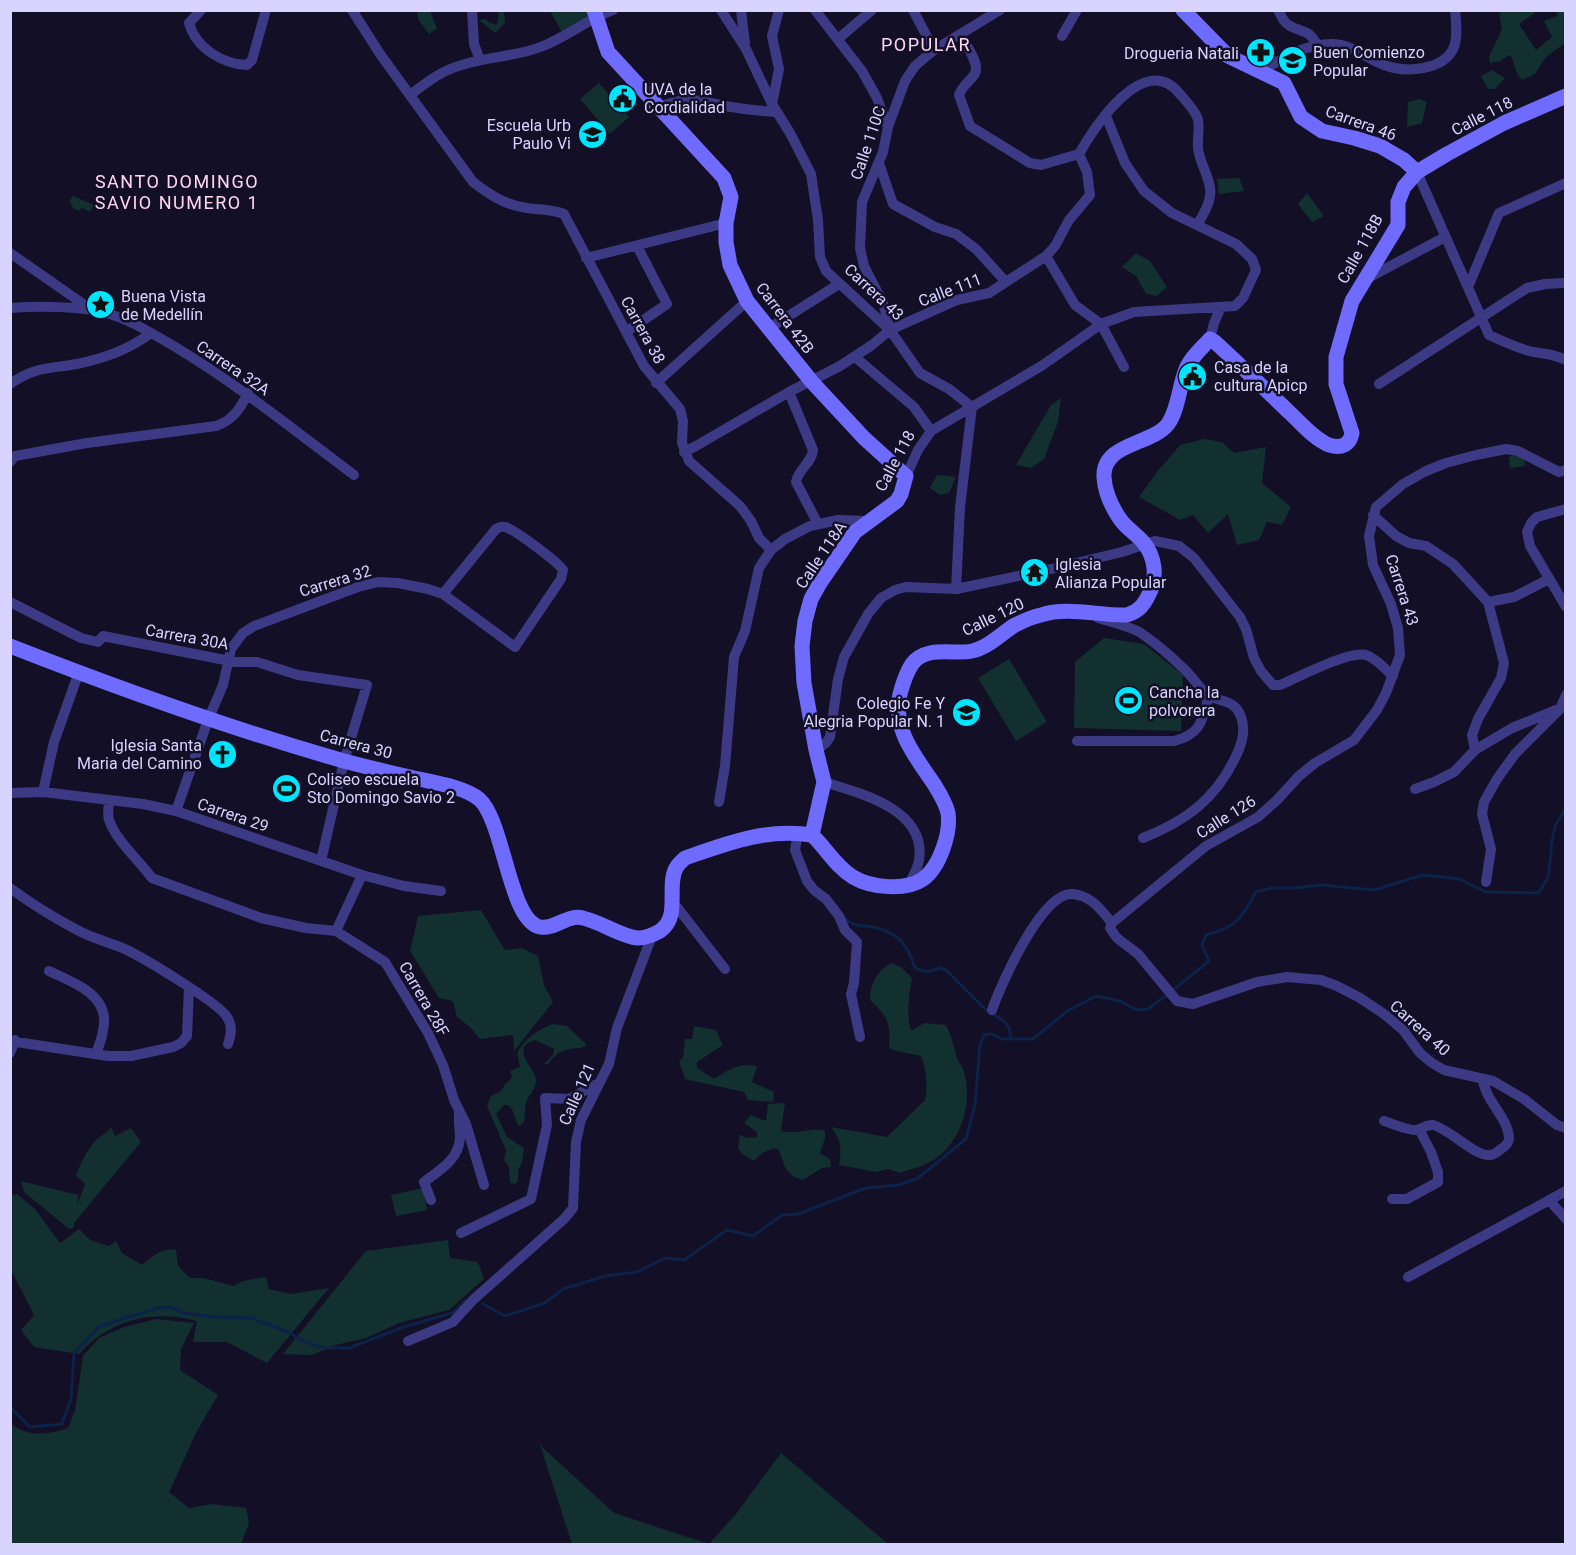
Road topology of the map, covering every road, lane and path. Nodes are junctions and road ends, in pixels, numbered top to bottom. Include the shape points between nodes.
1 (201, 10) edge
2 (266, 10) edge
3 (472, 10) edge
4 (613, 10) edge
5 (721, 10) edge
6 (741, 10) edge
7 (779, 10) edge
8 (814, 10) edge
9 (872, 10) edge
10 (913, 10) edge
11 (927, 10) edge
12 (1000, 10) edge
13 (1077, 10) edge
14 (1183, 10) edge
15 (1278, 10) edge
16 (1455, 10) edge
17 (356, 11) edge
18 (595, 13) edge
19 (920, 21) junction
20 (960, 34) junction
21 (1062, 36) dead end
22 (837, 39) junction
23 (1317, 45) junction
24 (746, 49) junction
25 (934, 50) junction
26 (480, 60) junction
27 (1262, 71) junction
28 (410, 95) junction
29 (1566, 96) edge
30 (660, 107) junction
31 (774, 108) junction
32 (1106, 116) junction
33 (888, 127) junction
34 (1079, 154) junction
35 (879, 163) junction
36 (1417, 172) junction
37 (1566, 183) edge
38 (726, 223) junction
39 (1197, 225) junction
40 (1444, 237) junction
41 (637, 246) junction
42 (10, 253) edge
43 (1046, 256) junction
44 (586, 258) junction
45 (1365, 279) junction
46 (1006, 282) junction
47 (1563, 283) dead end
48 (838, 284) junction
49 (1468, 287) junction
50 (747, 301) junction
51 (1221, 307) junction
52 (10, 308) edge
53 (92, 310) junction
54 (1481, 319) junction
55 (1101, 324) junction
56 (768, 329) junction
57 (890, 330) junction
58 (626, 332) junction
59 (151, 333) junction
60 (1210, 339) junction
61 (855, 357) junction
62 (1566, 360) edge
63 (1124, 367) dead end
64 (812, 382) junction
65 (656, 383) junction
66 (10, 384) edge
67 (1379, 384) dead end
68 (789, 392) junction
69 (248, 393) junction
70 (972, 407) junction
71 (932, 431) junction
72 (684, 452) junction
73 (10, 462) edge
74 (1566, 470) edge
75 (354, 475) dead end
76 (906, 476) junction
77 (1566, 509) edge
78 (1373, 515) junction
79 (868, 521) junction
80 (818, 524) junction
81 (1144, 543) junction
82 (771, 550) junction
83 (1549, 579) junction
84 (956, 589) junction
85 (443, 594) junction
86 (10, 602) edge
87 (1488, 602) junction
88 (1566, 607) edge
89 (1084, 613) junction
90 (10, 646) edge
91 (229, 654) junction
92 (79, 672) junction
93 (1393, 676) junction
94 (1209, 695) junction
95 (1566, 695) edge
96 (1560, 709) junction
97 (208, 720) junction
98 (1077, 741) dead end
99 (816, 750) junction
100 (1475, 750) junction
101 (344, 761) junction
102 (824, 782) junction
103 (1415, 789) dead end
104 (43, 792) junction
105 (10, 793) edge
106 (109, 800) junction
107 (719, 802) dead end
108 (176, 811) junction
109 (805, 834) junction
110 (1143, 838) dead end
111 (321, 861) junction
112 (362, 875) junction
113 (1486, 882) dead end
114 (909, 885) junction
115 (10, 888) edge
116 (441, 891) dead end
117 (673, 902) junction
118 (1112, 923) junction
119 (336, 931) junction
120 (652, 936) junction
121 (725, 969) dead end
122 (49, 971) dead end
123 (189, 987) junction
124 (992, 1010) dead end
125 (860, 1037) dead end
126 (13, 1040) edge
127 (228, 1044) dead end
128 (10, 1053) edge
129 (96, 1054) junction
130 (1483, 1079) junction
131 (602, 1082) junction
132 (459, 1109) junction
133 (1384, 1121) dead end
134 (1566, 1128) edge
135 (1419, 1129) junction
136 (484, 1185) dead end
137 (1566, 1191) edge
138 (1392, 1199) dead end
139 (431, 1200) dead end
140 (1549, 1200) junction
141 (1566, 1219) edge
142 (461, 1233) dead end
143 (1408, 1277) dead end
144 (408, 1341) dead end

1 - 2 street via 189,23 198,42 221,59 247,65 252,60
3 - 26 street via 474,44
4 - 18 street
5 - 24 street, Carrera 43
6 - 24 street
7 - 31 street via 772,36 779,69
8 - 22 street
9 - 22 street
10 - 19 street
11 - 19 street
12 - 20 street, Calle 110C
13 - 21 street
14 - 27 street, Carrera 46 via 1228,56
15 - 23 street via 1289,25 1307,32
16 - 23 street via 1455,45 1448,56 1429,67 1391,67 1337,44
17 - 28 street
18 - 26 street via 545,46
18 - 30 street, Carrera 42B via 608,52
19 - 25 street
20 - 25 street, Calle 110C
20 - 34 street via 977,66 958,95 970,126 1030,163 1041,165
22 - 33 street via 862,71
23 - 27 street via 1293,53
24 - 31 street, Carrera 43
25 - 33 street, Calle 110C via 905,81
26 - 28 street via 442,72
27 - 36 street, Carrera 46 via 1284,83 1301,117 1322,131 1380,146
28 - 44 street, Carrera 38 via 473,182 492,197 513,205 564,214
29 - 36 street, Calle 118 via 1504,123
30 - 31 street via 695,99 725,106
30 - 38 street, Carrera 42B via 724,178 731,197
31 - 48 street, Carrera 43 via 811,174 820,258
32 - 34 street
32 - 39 street via 1125,163 1144,190 1172,213
32 - 39 street via 1126,93 1146,81 1174,86 1198,119 1201,164 1211,188
33 - 35 street, Calle 110C
34 - 43 street, Calle 111 via 1087,172 1090,195
35 - 46 street via 893,204 956,234 976,249
35 - 57 street, Calle 110C via 862,202 860,248
36 - 40 street, Carrera 46
36 - 45 street, Calle 118B via 1398,202 1398,225
37 - 49 street via 1499,213
38 - 41 street
38 - 50 street, Carrera 42B via 730,265
39 - 51 street, Calle 118 via 1236,244 1252,259 1256,270 1244,298 1235,306
40 - 45 street
40 - 49 street, Carrera 46
41 - 44 street
41 - 58 street via 666,304
42 - 53 street
43 - 46 street, Calle 111
43 - 55 street via 1075,305
44 - 58 street, Carrera 38
45 - 60 street, Calle 118B via 1352,301 1336,357 1336,384 1352,433 1347,445 1327,444 1313,434
46 - 57 street, Calle 111 via 988,293 957,300
47 - 54 street via 1527,288
48 - 56 street
48 - 57 street, Carrera 43
49 - 54 street, Carrera 46
50 - 56 street, Carrera 42B
50 - 65 street
51 - 55 street, Calle 118 via 1134,312
51 - 60 street
52 - 53 street, Carrera 32A
53 - 59 street, Carrera 32A via 108,313
54 - 62 street, Carrera 46 via 1490,335 1511,346 1551,353
54 - 67 street
55 - 63 street
55 - 70 street, Calle 118 via 1043,365
56 - 64 street, Carrera 42B
57 - 61 street, Calle 111
57 - 70 street, Carrera 43 via 920,374
58 - 65 street, Carrera 38
59 - 66 street via 108,357 40,369
59 - 69 street, Carrera 32A
60 - 81 street via 1185,369 1167,425 1109,459 1104,473 1110,503 1121,521
61 - 64 street, Calle 111
61 - 71 street via 914,407
64 - 68 street, Calle 111
64 - 76 street, Carrera 42B
65 - 72 street, Carrera 38 via 680,409
68 - 72 street, Calle 111
68 - 80 street via 813,450 796,482
69 - 73 street via 234,416 216,426 49,449 15,456
69 - 75 street, Carrera 32A
70 - 71 street, Calle 118
70 - 84 street via 960,507
71 - 76 street, Calle 118
72 - 82 street via 689,461 740,506
74 - 78 street via 1559,472 1506,449 1476,455 1446,463 1403,484 1376,507
76 - 79 street, Calle 118 via 897,501
77 - 83 street via 1537,517 1527,532 1530,546
78 - 87 street via 1396,536 1426,546 1453,564
78 - 93 street, Carrera 43 via 1369,536 1373,565 1398,628 1400,655
79 - 80 street
79 - 99 street, Calle 118A via 855,532 811,599 805,621 804,683
80 - 82 street via 785,538
81 - 84 street via 1122,552
81 - 89 street, Calle 120 via 1155,572 1144,603 1127,615
81 - 93 street via 1169,543 1194,558 1243,623 1261,671 1273,686 1356,655 1373,658
82 - 107 street via 759,568 745,631 734,657
83 - 87 street via 1514,597
83 - 88 street
84 - 99 street via 906,587 881,598 844,657 830,738
85 - 85 street, Carrera 32 via 496,529 506,527 563,570 561,579 515,647
85 - 91 street, Carrera 32 via 398,583 358,587 254,626 243,633
86 - 91 street, Carrera 30A via 81,638 98,642 103,636
87 - 100 street via 1504,663 1501,678 1472,735
89 - 94 street via 1140,632 1183,667
89 - 114 street, Calle 120 via 1043,614 1017,624 974,650 939,651 925,654 913,663 898,704 900,728 948,812 948,833 938,861 924,878
90 - 92 street, Carrera 30
91 - 97 street via 223,685
91 - 101 street, Carrera 30A via 235,662 257,662 298,675 367,685
92 - 97 street, Carrera 30
92 - 104 street via 54,742
93 - 118 street, Calle 126 via 1377,710 1354,740 1315,762 1258,817 1206,846
94 - 98 street via 1197,731 1187,738
94 - 110 street via 1233,705 1241,714 1244,729 1240,747 1222,783 1203,803 1169,828
95 - 96 street
96 - 100 street
96 - 113 street via 1515,754 1484,802 1483,820 1491,849
97 - 101 street, Carrera 30
97 - 108 street
99 - 102 street
100 - 103 street via 1454,772
101 - 111 street
101 - 120 street, Carrera 30 via 450,786 479,799 489,813 524,913 539,927 581,917 638,938
102 - 109 street
102 - 114 street via 868,796 901,815 915,832 919,845 919,861
104 - 105 street, Carrera 29
104 - 106 street, Carrera 29
106 - 108 street, Carrera 29
106 - 119 street, Carrera 28F via 108,818 122,843 152,878 261,918
108 - 111 street, Carrera 29
109 - 114 street via 854,878 890,886
109 - 117 street, Calle 121 via 758,835 685,858 676,866 673,877
109 - 125 street via 795,850 807,881 840,916 845,930 857,942 851,994
111 - 112 street, Carrera 29
112 - 116 street, Carrera 29
112 - 119 street
115 - 123 street via 49,915 122,948
117 - 120 street, Calle 121 via 670,918
117 - 121 street
118 - 124 street via 1091,900 1070,893 1059,897 1017,954
118 - 130 street, Carrera 40 via 1112,932 1138,954 1178,1001 1193,1004 1287,976 1321,980 1384,1014 1432,1063 1444,1070
119 - 132 street, Carrera 28F via 385,962 428,1033
120 - 131 street, Calle 121 via 617,1028
122 - 129 street via 86,990 98,1002 104,1022
123 - 127 street via 226,1015 231,1031
123 - 129 street via 187,1036 181,1043 132,1056
126 - 128 street
126 - 129 street
130 - 134 street, Carrera 40 via 1510,1090
130 - 135 street via 1484,1089 1509,1137 1505,1146 1491,1155 1483,1155 1441,1128 1430,1124
131 - 142 street via 569,1099 545,1098 547,1125 531,1199
131 - 144 street, Calle 121 via 581,1120 573,1208 453,1322
132 - 136 street, Carrera 28F
132 - 139 street via 458,1151 424,1182
133 - 135 street
135 - 138 street via 1431,1152 1438,1182 1407,1199
137 - 140 street
140 - 141 street
140 - 143 street

